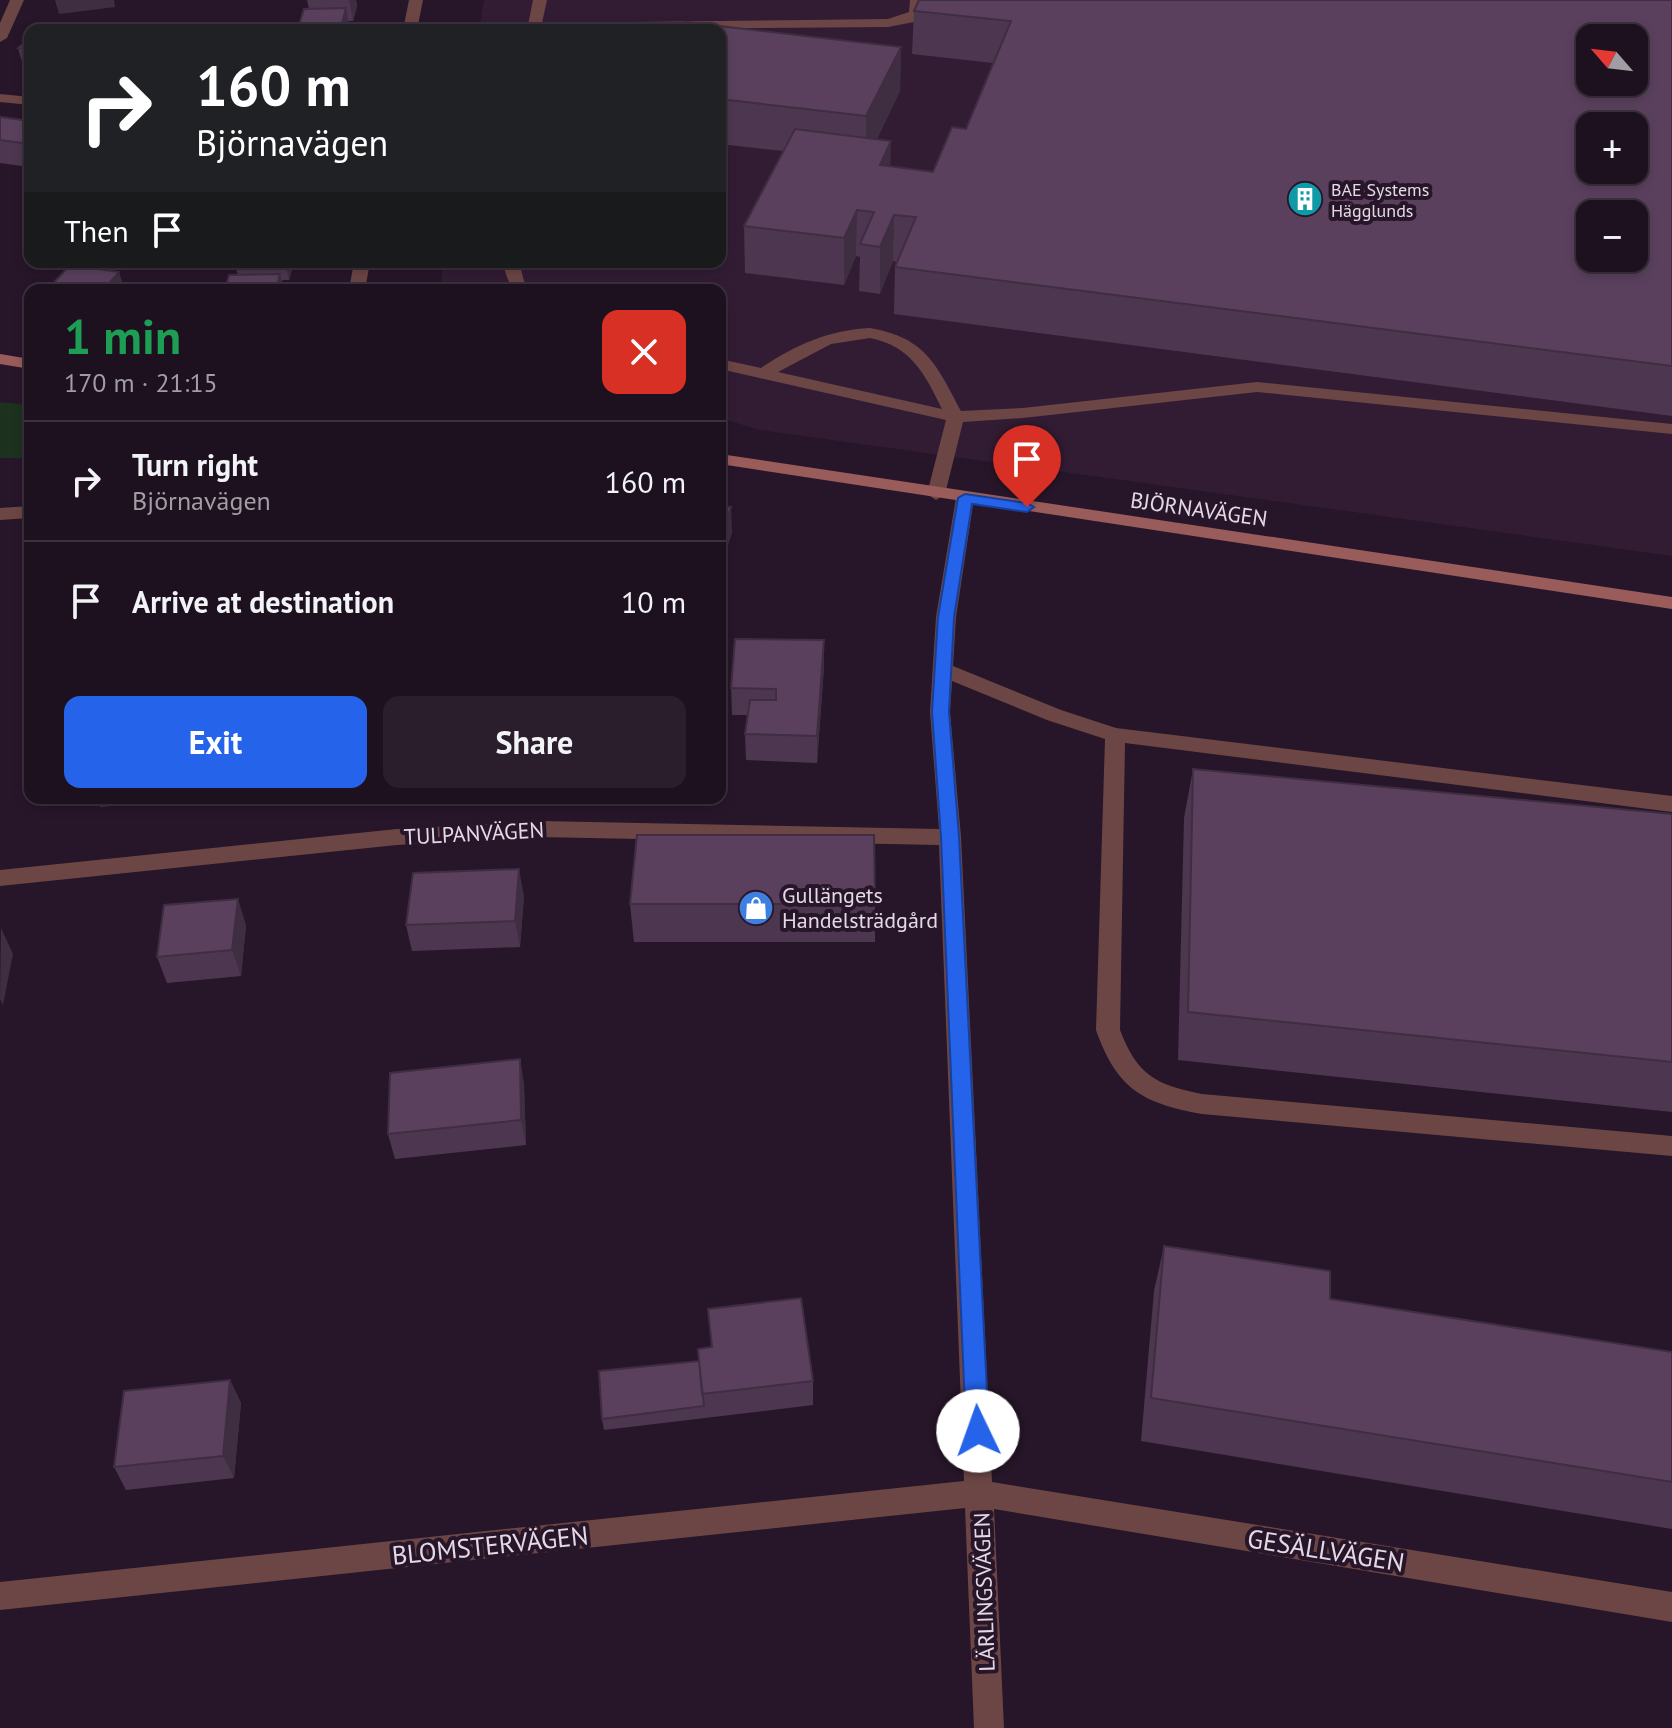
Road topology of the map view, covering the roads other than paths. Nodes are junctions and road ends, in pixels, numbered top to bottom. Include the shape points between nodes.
1 (17, 0) edge
2 (416, 0) edge
3 (540, 0) edge
4 (917, 0) edge
5 (411, 24) edge
6 (535, 24) edge
7 (726, 26) edge
8 (0, 38) edge
9 (0, 98) edge
10 (24, 100) edge
11 (0, 359) edge
12 (24, 363) edge
13 (726, 365) edge
14 (763, 374) junction
15 (955, 417) junction
16 (1672, 429) edge
17 (726, 460) edge
18 (936, 494) junction
19 (965, 498) junction
20 (24, 512) edge
21 (0, 514) edge
22 (1672, 603) edge
23 (943, 670) junction
24 (1115, 735) junction
25 (1672, 804) edge
26 (950, 837) junction
27 (0, 878) edge
28 (1672, 1146) edge
29 (980, 1493) junction
30 (0, 1596) edge
31 (1672, 1607) edge
32 (989, 1728) edge

1 - 8 street
2 - 5 street
3 - 6 street
4 - 7 street via 916,14 888,23
9 - 10 street
11 - 12 main road
13 - 14 street
14 - 15 street
14 - 15 street via 816,342 857,332 877,334 915,352
15 - 16 street via 1257,387
15 - 18 street
17 - 18 main road, BJÖRNAVÄGEN
18 - 19 main road, BJÖRNAVÄGEN
19 - 22 main road, BJÖRNAVÄGEN
19 - 23 street, LÄRLINGSVÄGEN
20 - 21 street
23 - 24 street
23 - 26 street, LÄRLINGSVÄGEN via 940,712
24 - 25 street
24 - 28 street via 1108,1030 1124,1069 1142,1087 1167,1099 1202,1104
26 - 27 street, TULPANVÄGEN via 540,829 397,837
26 - 29 street, LÄRLINGSVÄGEN
29 - 30 street, BLOMSTERVÄGEN
29 - 31 street, GESÄLLVÄGEN
29 - 32 street, LÄRLINGSVÄGEN

